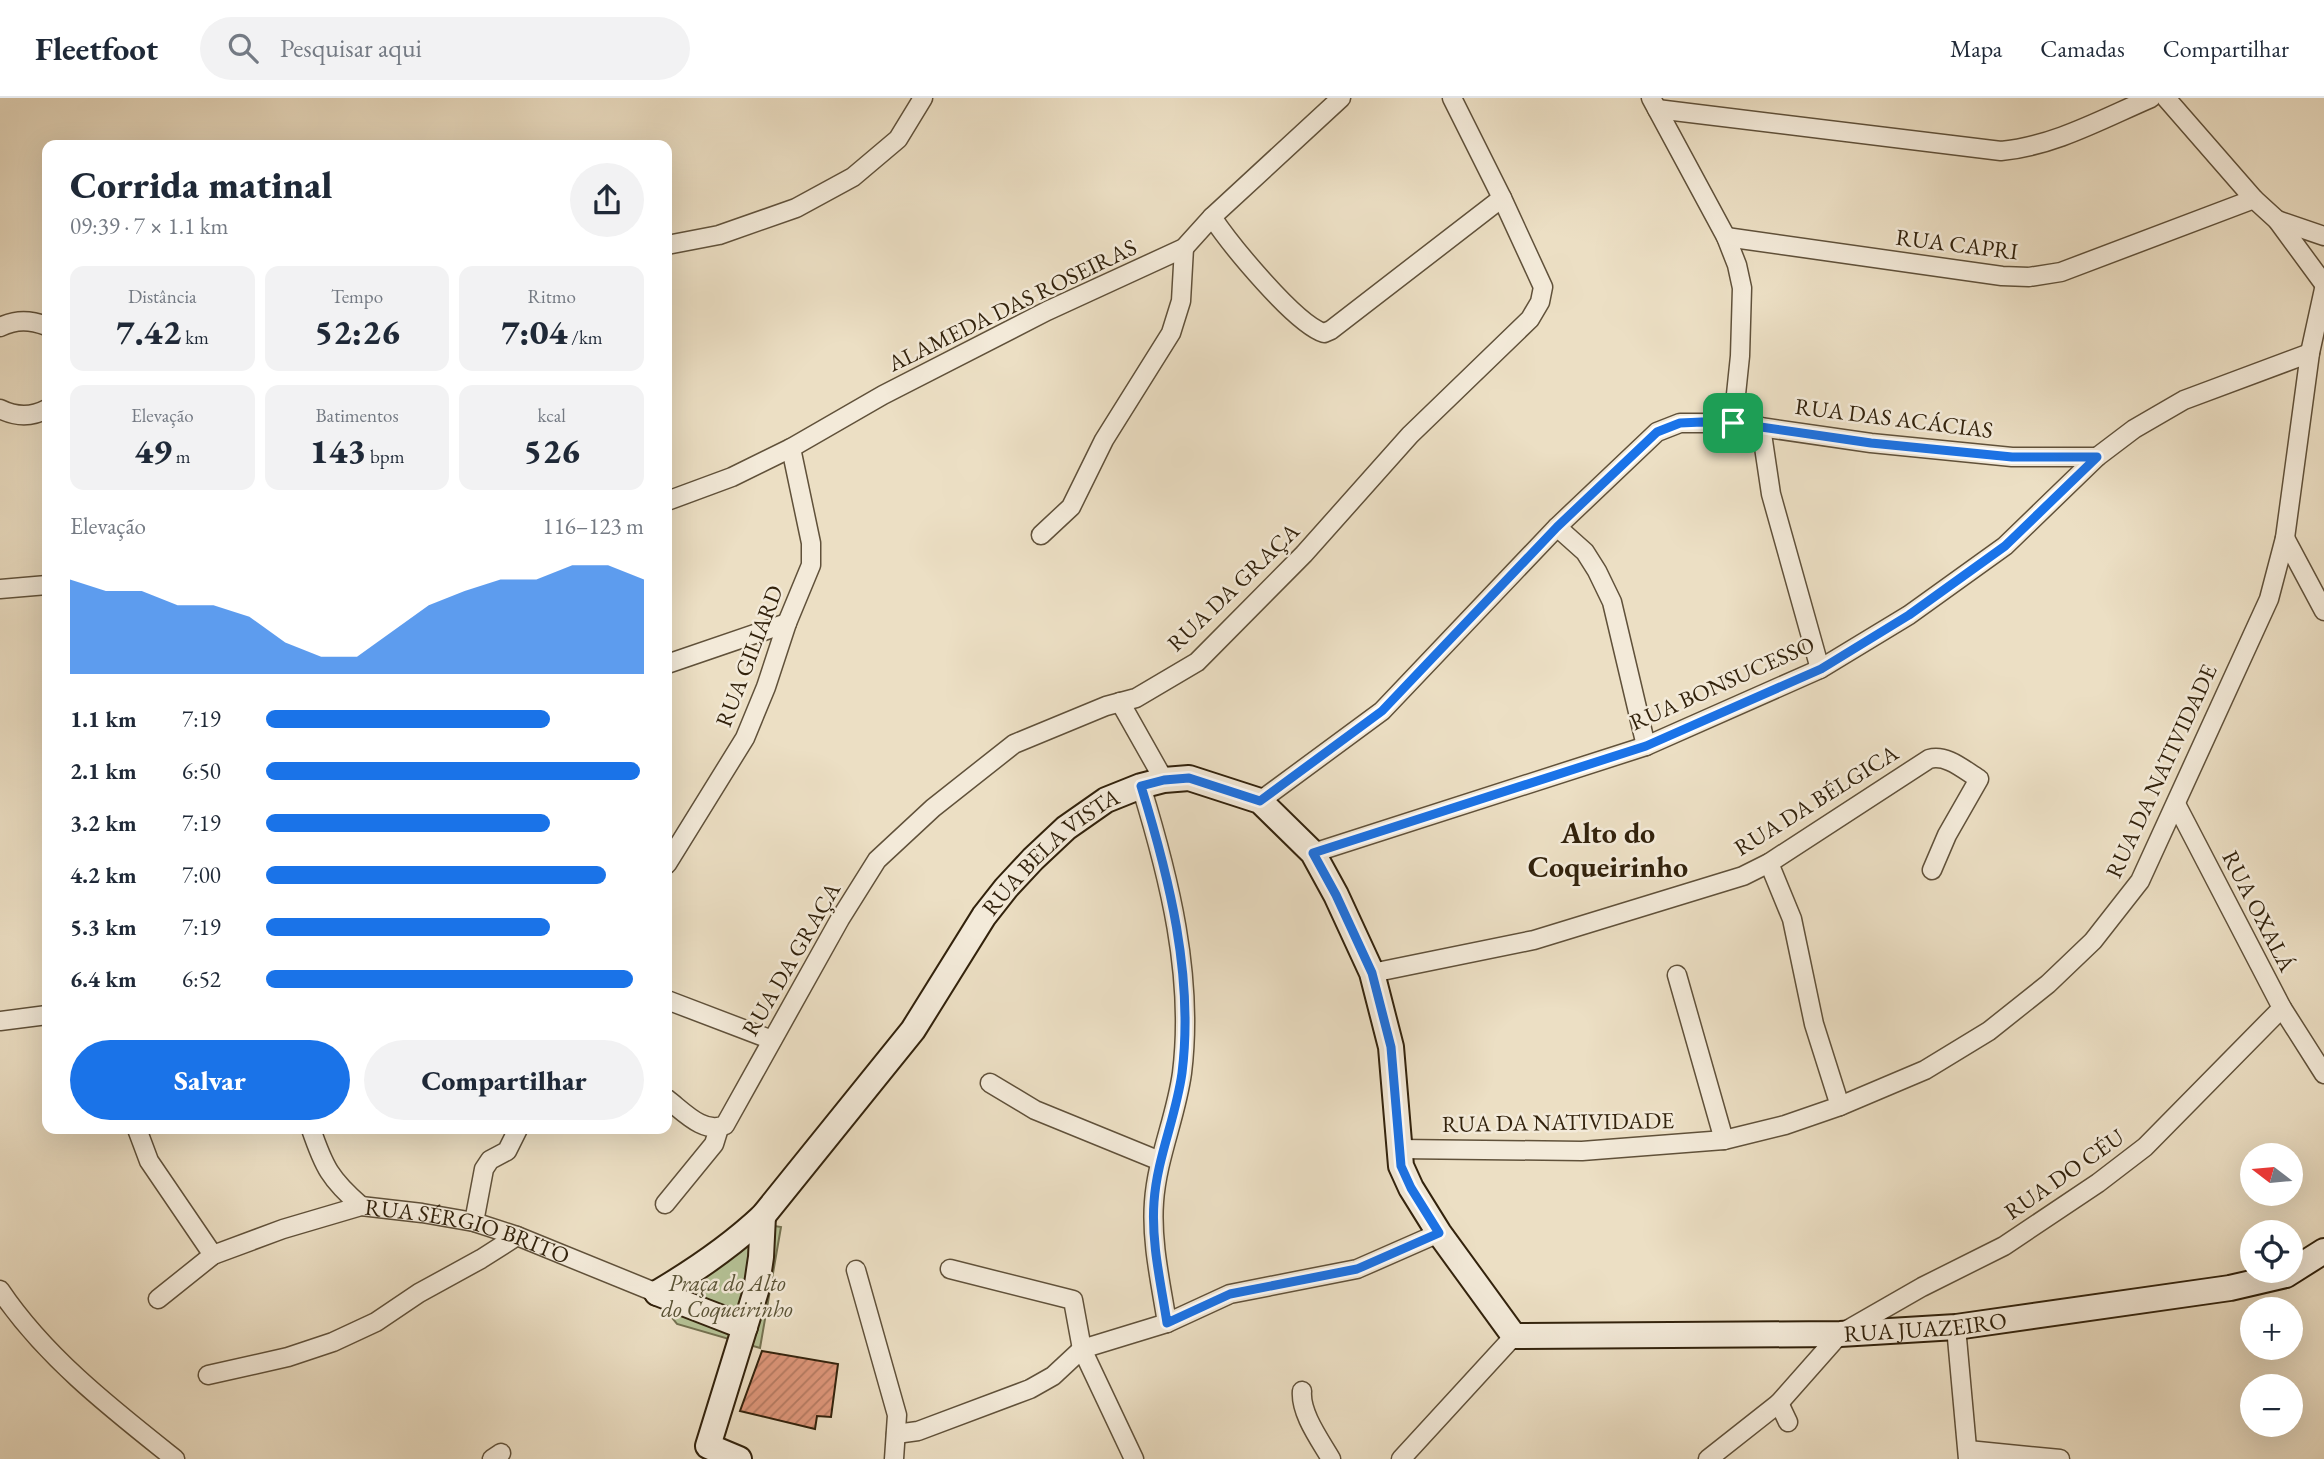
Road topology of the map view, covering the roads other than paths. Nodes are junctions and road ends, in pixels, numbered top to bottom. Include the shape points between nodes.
1 (923, 98) edge
2 (1341, 98) edge
3 (1452, 98) edge
4 (2151, 98) edge
5 (2166, 98) edge
6 (1654, 104) edge
7 (1502, 198) junction
8 (2254, 198) junction
9 (1212, 217) junction
10 (2277, 220) junction
11 (2324, 236) edge
12 (1726, 237) junction
13 (672, 244) edge
14 (1184, 248) junction
15 (2324, 286) edge
16 (42, 324) edge
17 (0, 327) edge
18 (2310, 353) junction
19 (0, 409) edge
20 (42, 412) edge
21 (1733, 423) junction
22 (1761, 427) junction
23 (790, 448) junction
24 (2097, 457) junction
25 (672, 499) edge
26 (1557, 527) junction
27 (1041, 535) dead end
28 (2285, 538) junction
29 (42, 585) edge
30 (0, 589) edge
31 (2324, 611) edge
32 (787, 623) junction
33 (672, 662) edge
34 (1821, 669) junction
35 (1120, 702) junction
36 (1646, 746) junction
37 (1152, 783) junction
38 (1260, 801) junction
39 (2176, 804) junction
40 (1313, 853) junction
41 (672, 856) edge
42 (1769, 863) junction
43 (1932, 870) dead end
44 (1372, 973) junction
45 (1677, 975) dead end
46 (672, 1002) edge
47 (2282, 1008) junction
48 (42, 1016) edge
49 (0, 1021) edge
50 (772, 1040) junction
51 (2324, 1074) edge
52 (990, 1083) dead end
53 (672, 1102) edge
54 (1840, 1106) junction
55 (712, 1127) junction
56 (139, 1134) edge
57 (313, 1134) edge
58 (516, 1134) edge
59 (1724, 1140) junction
60 (1399, 1149) junction
61 (1160, 1161) junction
62 (665, 1204) dead end
63 (361, 1206) junction
64 (762, 1216) junction
65 (474, 1222) junction
66 (1439, 1233) junction
67 (517, 1236) junction
68 (2324, 1251) edge
69 (213, 1255) junction
70 (950, 1269) dead end
71 (856, 1270) dead end
72 (0, 1290) edge
73 (657, 1293) junction
74 (158, 1299) dead end
75 (1167, 1323) junction
76 (745, 1327) junction
77 (1956, 1327) junction
78 (1840, 1334) junction
79 (1514, 1336) junction
80 (1083, 1349) junction
81 (208, 1375) dead end
82 (1302, 1391) dead end
83 (1779, 1403) junction
84 (1788, 1422) dead end
85 (896, 1434) junction
86 (704, 1452) edge
87 (1968, 1455) edge
88 (175, 1459) edge
89 (739, 1459) edge
90 (894, 1459) edge
91 (1134, 1459) edge
92 (1331, 1459) edge
93 (1401, 1459) edge
94 (1708, 1459) edge
95 (2060, 1459) edge

1 - 13 street via 898,139 853,177 796,208 719,235
2 - 9 street, ALAMEDA DAS ROSEIRAS
3 - 7 street, RUA DA GRAÇA
4 - 6 street via 2067,135 2026,149 2001,151
5 - 8 street
6 - 12 street
7 - 9 street via 1324,333 1306,325 1229,243
7 - 35 street, RUA DA GRAÇA via 1543,287 1541,302 1530,319 1410,435 1304,554 1197,662 1136,698
8 - 10 street
8 - 12 street, RUA CAPRI via 2062,272 2029,277
9 - 14 street, ALAMEDA DAS ROSEIRAS
10 - 11 street
10 - 15 street
12 - 21 street via 1742,288
14 - 23 street, ALAMEDA DAS ROSEIRAS via 1035,317
14 - 27 street via 1181,301 1171,333 1104,440 1071,507
15 - 18 street, RUA DA NATIVIDADE
16 - 17 street via 16,321
18 - 24 street via 2184,400
18 - 28 street, RUA DA NATIVIDADE
19 - 20 street via 24,416
21 - 22 street, RUA DAS ACÁCIAS
21 - 26 street, RUA DAS ACÁCIAS via 1680,423 1657,432
22 - 24 street, RUA DAS ACÁCIAS via 2012,457
22 - 34 street via 1771,494
23 - 25 street, ALAMEDA DAS ROSEIRAS via 732,477
23 - 32 street, RUA GILIARD via 813,553
24 - 34 street, RUA BONSUCESSO via 2005,546 1909,615
26 - 36 street via 1585,552 1612,602
26 - 38 street, RUA DAS ACÁCIAS via 1382,711
28 - 31 street
28 - 39 street, RUA DA NATIVIDADE via 2269,599
29 - 30 street
32 - 33 street
32 - 41 street, RUA GILIARD via 745,738
34 - 36 street, RUA BONSUCESSO
35 - 37 street
35 - 50 street, RUA DA GRAÇA via 1014,744 877,860
36 - 40 street, RUA BONSUCESSO
37 - 38 main road, RUA BELA VISTA via 1189,778
37 - 61 street via 1158,841 1176,926 1184,1026 1182,1072
37 - 64 main road, RUA BELA VISTA via 1106,800 1066,828 1006,888 913,1030
38 - 40 main road, RUA BELA VISTA
39 - 47 street, RUA OXALÁ
39 - 54 street, RUA DA NATIVIDADE via 2127,900 2048,984 1989,1031 1925,1070
40 - 44 main road, RUA BELA VISTA
42 - 43 street, RUA DA BÉLGICA via 1936,757 1979,779
42 - 44 street, RUA DA BÉLGICA via 1743,876 1534,940
42 - 54 street via 1792,919 1814,1024
44 - 60 main road, RUA BELA VISTA via 1391,1047
45 - 59 street
46 - 50 street
47 - 51 street, RUA OXALÁ
47 - 78 street, RUA DO CÉU via 2145,1147 2098,1183 2004,1246
48 - 49 street
50 - 55 street, RUA DA GRAÇA via 725,1125
52 - 61 street via 1035,1110
53 - 55 street
54 - 59 street, RUA DA NATIVIDADE
55 - 62 street, RUA DA GRAÇA via 714,1144
56 - 69 street via 149,1161
57 - 63 street via 323,1164 337,1185
58 - 65 street via 507,1151 489,1160 484,1169
59 - 60 street, RUA DA NATIVIDADE via 1582,1151
60 - 66 main road, RUA BELA VISTA via 1411,1188
61 - 75 street via 1155,1243
63 - 65 street, RUA SÉRGIO BRITO
63 - 69 street, RUA SÉRGIO BRITO
64 - 73 main road, RUA BELA VISTA via 711,1261
64 - 76 main road via 756,1290
65 - 67 street, RUA SÉRGIO BRITO
66 - 75 street via 1357,1269 1230,1294
66 - 79 main road, RUA BELA VISTA
67 - 73 street, RUA SÉRGIO BRITO
67 - 81 street via 376,1322 334,1342
68 - 77 main road, RUA JUAZEIRO via 2286,1275 2230,1288
69 - 74 street, RUA SÉRGIO BRITO
70 - 80 street via 1073,1300
71 - 85 street via 893,1397
72 - 88 street via 20,1321
73 - 76 main road, RUA SÉRGIO BRITO
75 - 80 street
76 - 86 main road
77 - 78 main road, RUA JUAZEIRO
77 - 87 street
78 - 79 main road, RUA JUAZEIRO
78 - 83 street, RUA DO CÉU
79 - 93 street
80 - 85 street via 1030,1389 918,1431
80 - 91 street
82 - 92 street via 1301,1400
83 - 84 street
83 - 94 street, RUA DO CÉU
85 - 90 street
86 - 89 main road
87 - 95 street

